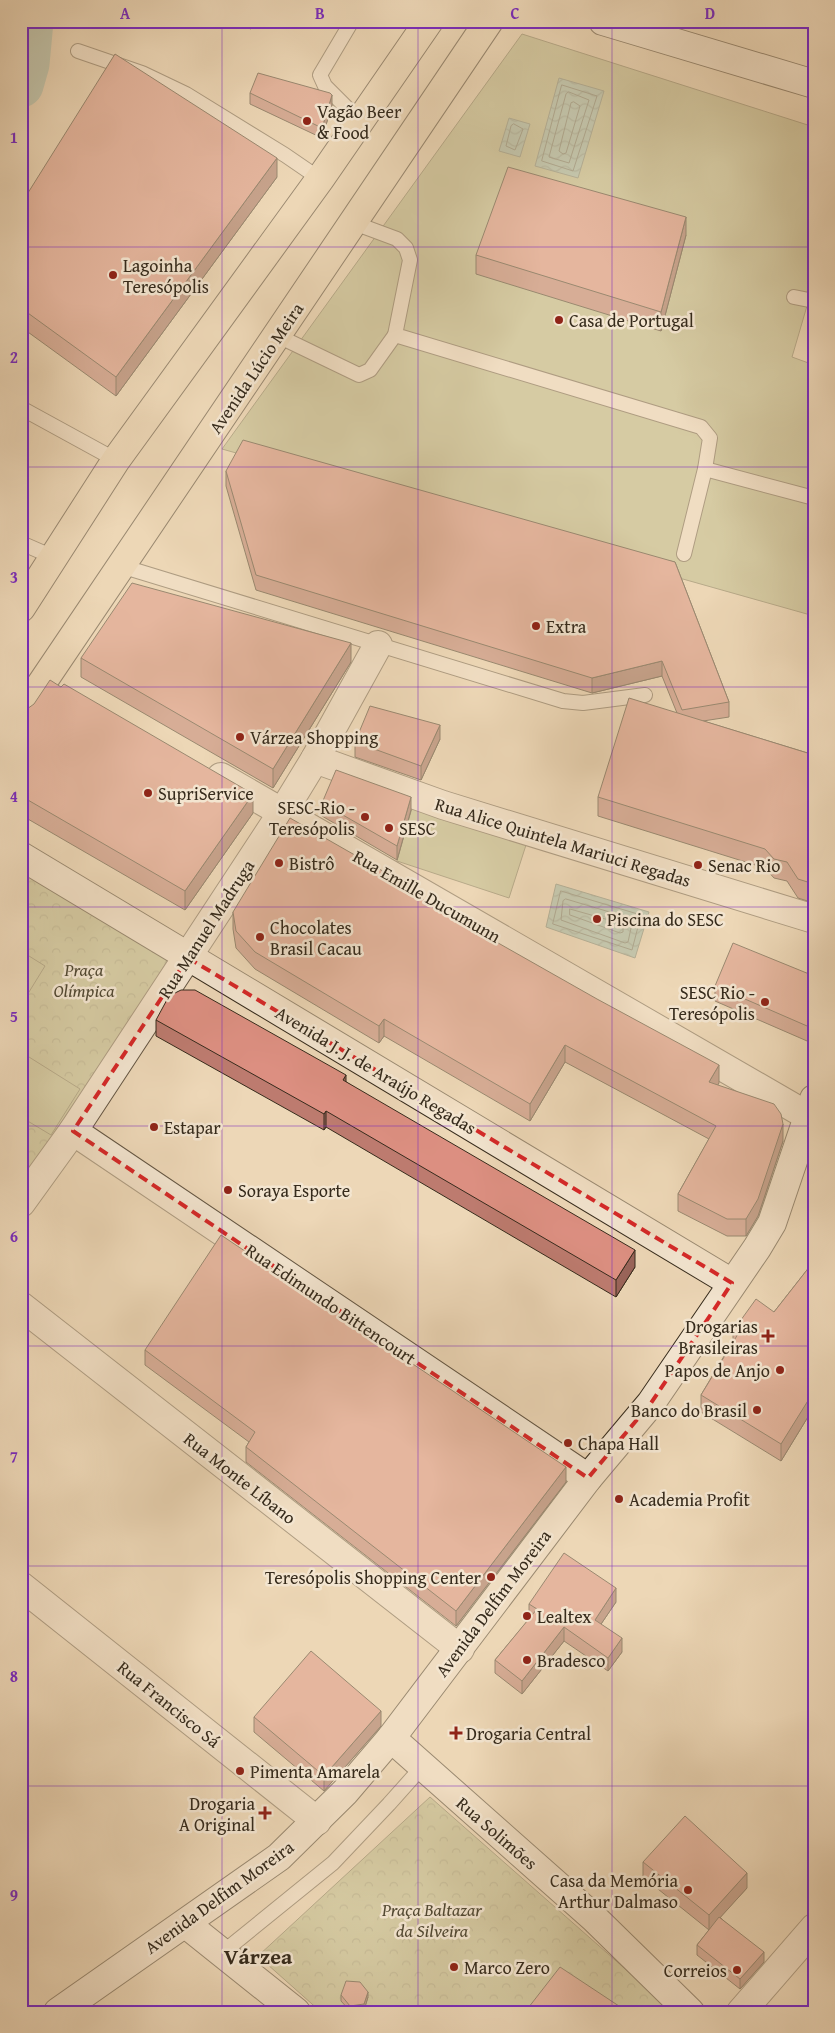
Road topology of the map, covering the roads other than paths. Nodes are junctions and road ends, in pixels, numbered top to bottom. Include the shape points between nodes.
1 (352, 21) edge
2 (429, 21) edge
3 (489, 21) edge
4 (603, 21) edge
5 (78, 51) dead end
6 (814, 84) edge
7 (360, 121) junction
8 (320, 179) junction
9 (354, 223) junction
10 (794, 297) dead end
11 (814, 301) edge
12 (395, 335) junction
13 (278, 336) junction
14 (21, 408) edge
15 (116, 460) junction
16 (705, 469) junction
17 (814, 498) edge
18 (21, 543) edge
19 (684, 554) dead end
20 (53, 557) junction
21 (121, 566) junction
22 (21, 608) edge
23 (378, 645) junction
24 (46, 676) junction
25 (72, 690) edge
26 (645, 695) dead end
27 (21, 714) edge
28 (315, 759) junction
29 (198, 764) edge
30 (282, 813) junction
31 (21, 856) edge
32 (814, 919) edge
33 (188, 958) junction
34 (811, 1108) edge
35 (73, 1131) junction
36 (21, 1204) edge
37 (732, 1283) junction
38 (21, 1306) edge
39 (588, 1478) junction
40 (21, 1586) edge
41 (460, 1649) junction
42 (391, 1738) junction
43 (422, 1767) junction
44 (317, 1821) junction
45 (186, 1924) junction
46 (814, 1928) edge
47 (222, 1953) junction
48 (58, 2012) edge
49 (296, 2012) edge
50 (690, 2012) edge
51 (741, 2012) edge

1 - 7 lane via 320,75 325,86
2 - 7 main road
3 - 9 main road, Avenida Lúcio Meira
4 - 6 street
5 - 8 lane via 142,73 186,94
7 - 8 main road
8 - 15 main road
9 - 12 lane via 397,239 406,248 410,260
9 - 13 main road, Avenida Lúcio Meira
10 - 11 lane
12 - 13 lane via 370,370 359,375
12 - 16 lane via 701,427 710,438
13 - 21 main road, Avenida Lúcio Meira
14 - 15 lane
15 - 20 main road
16 - 17 lane
16 - 19 lane
18 - 20 lane
20 - 22 main road
21 - 23 lane
21 - 24 main road, Avenida Lúcio Meira
23 - 26 lane via 563,701 582,703
23 - 28 street, Rua Manuel Madruga
24 - 25 street
24 - 27 main road, Avenida Lúcio Meira
28 - 30 street, Rua Manuel Madruga
28 - 32 street, Rua Alice Quintela Mariuci Regadas via 443,805
29 - 30 street, Rua Emille Ducumunn
30 - 33 street, Rua Manuel Madruga
30 - 34 street, Rua Emille Ducumunn
31 - 33 street, Avenida J. J. de Araújo Regadas
33 - 35 street, Rua Manuel Madruga
33 - 37 street, Avenida J. J. de Araújo Regadas
34 - 37 street, Avenida Delfim Moreira via 772,1223
35 - 36 street, Rua Manuel Madruga
35 - 39 street, Rua Edimundo Bittencourt
37 - 39 street, Avenida Delfim Moreira via 651,1403
38 - 41 street, Rua Monte Líbano
39 - 41 street, Avenida Delfim Moreira
40 - 44 street, Rua Francisco Sá
41 - 42 street, Avenida Delfim Moreira
42 - 43 street, Rua Solimões
42 - 44 street, Avenida Delfim Moreira
43 - 47 lane via 334,1862
43 - 50 street, Rua Solimões via 594,1918
44 - 45 street, Avenida Delfim Moreira via 279,1857
45 - 47 street
45 - 48 street, Avenida Delfim Moreira
46 - 51 street
47 - 49 street

